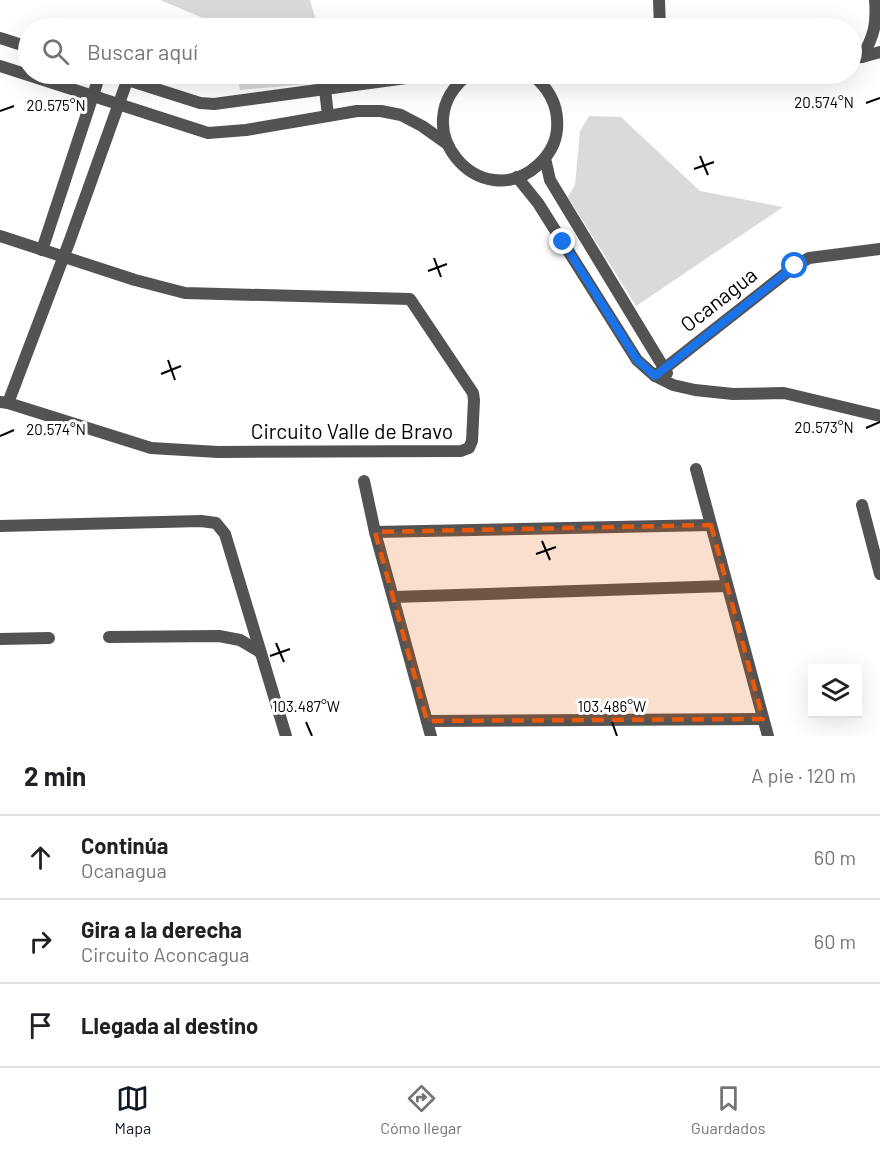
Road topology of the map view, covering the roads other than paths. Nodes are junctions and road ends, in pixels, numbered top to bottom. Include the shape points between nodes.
1 (659, 0) edge
2 (875, 0) edge
3 (660, 18) edge
4 (0, 38) edge
5 (18, 44) edge
6 (862, 51) edge
7 (880, 52) edge
8 (862, 57) edge
9 (0, 66) edge
10 (18, 72) edge
11 (55, 84) edge
12 (96, 84) edge
13 (126, 84) edge
14 (137, 84) edge
15 (362, 84) edge
16 (457, 84) edge
17 (544, 84) edge
18 (325, 89) junction
19 (91, 96) junction
20 (118, 105) junction
21 (328, 116) junction
22 (446, 142) junction
23 (545, 158) junction
24 (518, 177) junction
25 (0, 236) edge
26 (880, 249) edge
27 (42, 250) junction
28 (63, 257) junction
29 (607, 272) junction
30 (589, 283) junction
31 (660, 372) junction
32 (4, 403) edge
33 (880, 416) edge
34 (696, 469) dead end
35 (364, 481) dead end
36 (862, 505) dead end
37 (711, 525) junction
38 (0, 526) edge
39 (375, 531) junction
40 (880, 574) edge
41 (726, 586) junction
42 (394, 597) junction
43 (109, 636) dead end
44 (49, 638) dead end
45 (0, 639) edge
46 (260, 652) junction
47 (763, 719) junction
48 (427, 721) junction
49 (286, 736) edge
50 (431, 736) edge
51 (768, 736) edge

1 - 3 street
2 - 6 street via 877,18 872,38
4 - 5 street
7 - 8 street
9 - 10 street
11 - 19 street
12 - 19 street
13 - 20 street, Circuito Valle de Bravo
14 - 18 street via 214,104
15 - 18 street
16 - 22 street via 445,105 442,130
17 - 23 street via 558,120 557,133
18 - 21 street
19 - 20 street
19 - 27 street
20 - 21 street via 208,133
20 - 28 street, Circuito Valle de Bravo
21 - 22 street via 365,111 401,115
22 - 24 street via 459,163 480,177
23 - 24 street
23 - 29 street via 550,180
24 - 30 street
25 - 27 street, Circuito Valle de Bravo
26 - 31 street, Ocanagua via 809,258
27 - 28 street, Circuito Valle de Bravo
28 - 32 street, Circuito Valle de Bravo
28 - 32 street, Circuito Valle de Bravo via 185,293 410,299 474,396 472,441 469,448 461,451 218,452 151,448
29 - 30 street
29 - 31 street
30 - 31 street via 637,360
31 - 33 street via 673,385 695,390 784,393
34 - 37 street
35 - 39 street
36 - 40 street
37 - 39 street
37 - 41 street
38 - 46 street via 216,523 225,534
39 - 42 street
41 - 42 street
41 - 47 street
42 - 48 street
43 - 46 street via 219,636 240,640
44 - 45 street
46 - 49 street
47 - 48 street
47 - 51 street
48 - 50 street

